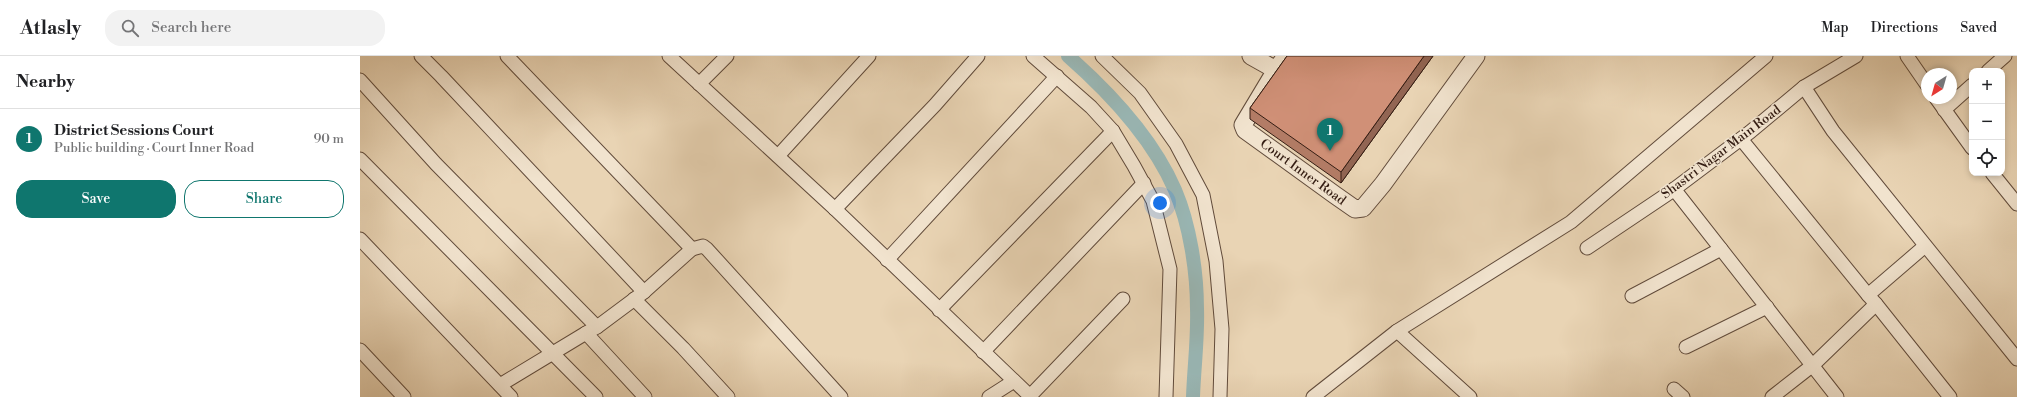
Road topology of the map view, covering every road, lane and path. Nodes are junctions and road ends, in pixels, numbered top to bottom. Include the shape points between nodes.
1 (421, 56) edge
2 (506, 56) edge
3 (669, 56) edge
4 (727, 56) edge
5 (869, 56) edge
6 (978, 56) edge
7 (1033, 56) edge
8 (1102, 56) edge
9 (1251, 56) edge
10 (1286, 56) edge
11 (1476, 56) edge
12 (1766, 56) edge
13 (1856, 56) edge
14 (1907, 56) edge
15 (2005, 56) edge
16 (1991, 68) edge
17 (1276, 70) junction
18 (1057, 76) junction
19 (1921, 76) edge
20 (360, 80) edge
21 (699, 84) junction
22 (1804, 87) junction
23 (1969, 88) edge
24 (1940, 104) edge
25 (1944, 110) junction
26 (1113, 131) junction
27 (1741, 139) junction
28 (1969, 144) edge
29 (778, 156) junction
30 (360, 159) edge
31 (1994, 176) edge
32 (1144, 183) junction
33 (1674, 189) junction
34 (2017, 204) edge
35 (835, 209) junction
36 (360, 239) edge
37 (1925, 246) junction
38 (1587, 248) dead end
39 (692, 249) junction
40 (1722, 249) junction
41 (887, 260) junction
42 (639, 295) junction
43 (1632, 296) dead end
44 (1123, 299) dead end
45 (1872, 299) junction
46 (1767, 307) junction
47 (939, 310) junction
48 (592, 330) junction
49 (1397, 331) junction
50 (1686, 347) dead end
51 (360, 350) edge
52 (983, 352) junction
53 (552, 353) junction
54 (2017, 359) edge
55 (1813, 365) junction
56 (1014, 381) junction
57 (500, 385) junction
58 (1030, 396) edge
59 (404, 397) edge
60 (511, 397) edge
61 (596, 397) edge
62 (645, 397) edge
63 (728, 397) edge
64 (841, 397) edge
65 (989, 397) edge
66 (1166, 397) edge
67 (1220, 397) edge
68 (1313, 397) edge
69 (1470, 397) edge
70 (1772, 397) edge
71 (1837, 397) edge
72 (1950, 397) edge

1 - 42 street via 442,76
2 - 39 street
3 - 21 street
4 - 21 street
5 - 29 street
6 - 35 street via 935,105
7 - 18 street
8 - 67 street via 1140,93 1176,144 1203,195 1216,261 1222,329
9 - 17 street
10 - 17 street
11 - 17 street, Court Inner Road via 1383,184 1363,208 1355,209 1245,130 1243,125
12 - 49 street via 1571,222
13 - 22 street, Shastri Nagar Main Road
14 - 19 street
15 - 16 street
18 - 26 street
18 - 41 street
20 - 48 street
21 - 29 street
22 - 27 street, Shastri Nagar Main Road
22 - 37 street via 1833,131
23 - 25 street
24 - 25 street
25 - 28 street
26 - 32 street
26 - 47 street
27 - 33 street, Shastri Nagar Main Road
27 - 45 street
29 - 35 street
30 - 53 street
31 - 34 street
32 - 52 street
32 - 66 street via 1153,201 1170,269
33 - 38 street, Shastri Nagar Main Road
33 - 40 street
35 - 41 street
36 - 57 street
37 - 45 street
37 - 54 street
39 - 42 street
39 - 64 street via 703,246 707,249
40 - 43 street
40 - 46 street
41 - 47 street
42 - 48 street
42 - 63 street
44 - 58 street
45 - 55 street
45 - 72 street
46 - 50 street
46 - 55 street
47 - 52 street
48 - 53 street
48 - 62 street
49 - 68 street
49 - 69 street
51 - 59 street
52 - 56 street
53 - 57 street
53 - 61 street
55 - 70 street
55 - 71 street
56 - 58 street
56 - 65 street
57 - 60 street

